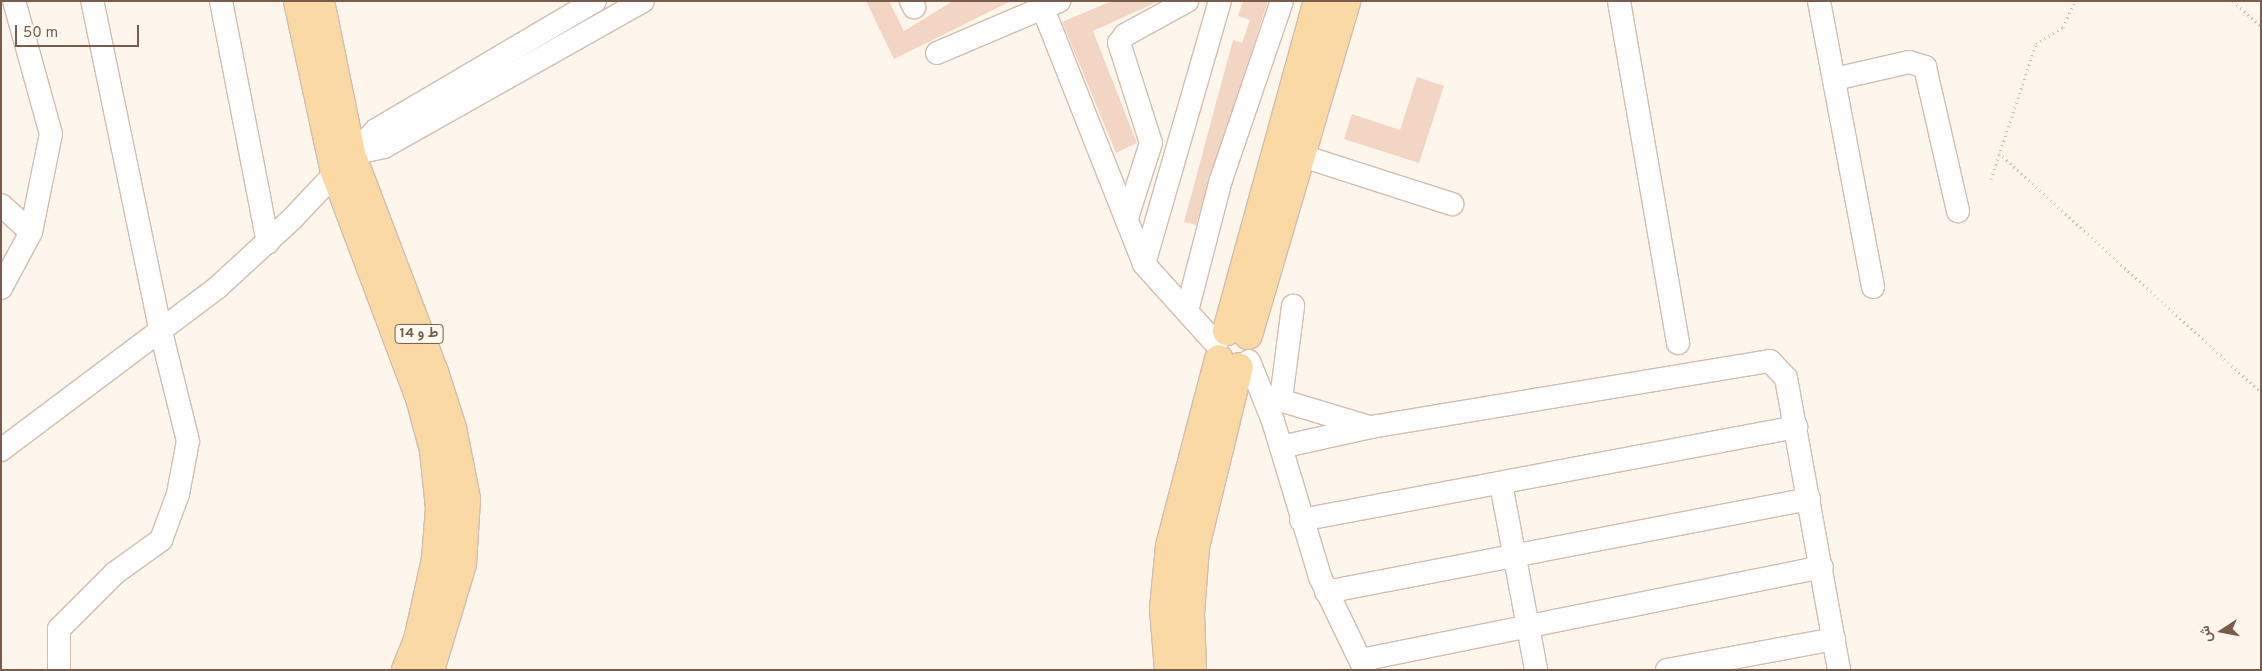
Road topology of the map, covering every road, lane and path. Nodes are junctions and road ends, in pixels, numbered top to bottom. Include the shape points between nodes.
1 (92, 1) edge
2 (221, 1) edge
3 (298, 1) edge
4 (320, 1) edge
5 (595, 1) edge
6 (643, 1) edge
7 (1187, 1) edge
8 (1220, 1) edge
9 (1282, 1) edge
10 (1318, 1) edge
11 (1346, 1) edge
12 (1620, 1) edge
13 (1819, 1) edge
14 (2076, 1) edge
15 (2233, 1) edge
16 (1047, 4) edge
17 (12, 18) edge
18 (2261, 26) edge
19 (938, 53) dead end
20 (1834, 79) junction
21 (1999, 153) junction
22 (1299, 156) junction
23 (343, 164) junction
24 (1991, 179) dead end
25 (1452, 204) dead end
26 (1, 205) edge
27 (1958, 211) dead end
28 (1127, 218) junction
29 (31, 232) junction
30 (268, 242) junction
31 (1144, 264) junction
32 (1873, 287) dead end
33 (1, 288) edge
34 (1293, 306) dead end
35 (1187, 311) junction
36 (160, 328) junction
37 (1678, 343) dead end
38 (1233, 349) junction
39 (2261, 392) edge
40 (1272, 397) junction
41 (1371, 427) junction
42 (1796, 427) junction
43 (1281, 447) junction
44 (1, 450) edge
45 (1501, 484) junction
46 (1809, 499) junction
47 (1301, 520) junction
48 (1515, 555) junction
49 (1822, 567) junction
50 (1326, 592) junction
51 (1528, 623) junction
52 (1834, 639) junction
53 (1363, 665) edge
54 (59, 670) edge
55 (406, 670) edge
56 (430, 670) edge
57 (1168, 670) edge
58 (1192, 670) edge
59 (1536, 670) edge
60 (1667, 670) edge
61 (1839, 670) edge

1 - 36 street
2 - 30 street
3 - 23 main road
4 - 23 main road, ط و 14
5 - 23 street via 376,130
6 - 23 street via 384,148
7 - 28 street via 1125,35 1119,43 1151,143
8 - 31 street
9 - 35 street via 1221,180
10 - 38 main road
11 - 22 main road
12 - 37 street
13 - 20 street
14 - 21 path via 2063,27 2036,44
15 - 18 path
16 - 19 street
16 - 28 street
17 - 29 street via 51,134
20 - 27 street via 1909,62 1925,67
20 - 32 street
21 - 24 path
21 - 39 path
22 - 25 street
22 - 38 main road
23 - 30 street
23 - 55 main road via 434,450 440,508 436,559 418,640
23 - 56 main road, ط و 14 via 434,372 452,428 466,499 462,564
26 - 29 street
28 - 31 street
29 - 33 street
30 - 36 street via 218,287
31 - 35 street
34 - 40 street
35 - 38 street
36 - 44 street
36 - 54 street via 188,440 178,494 161,540 114,573 59,629
38 - 40 street
38 - 57 main road via 1170,546 1164,609
38 - 58 main road via 1195,548 1190,614
40 - 41 street
40 - 43 street
41 - 42 street via 1764,360 1777,365 1786,378
41 - 43 street
42 - 45 street
42 - 46 street
43 - 47 street
45 - 47 street
45 - 48 street
46 - 48 street
46 - 49 street
47 - 50 street
48 - 50 street
48 - 51 street
49 - 51 street
49 - 52 street
50 - 53 street
51 - 53 street
51 - 59 street
52 - 60 street
52 - 61 street

